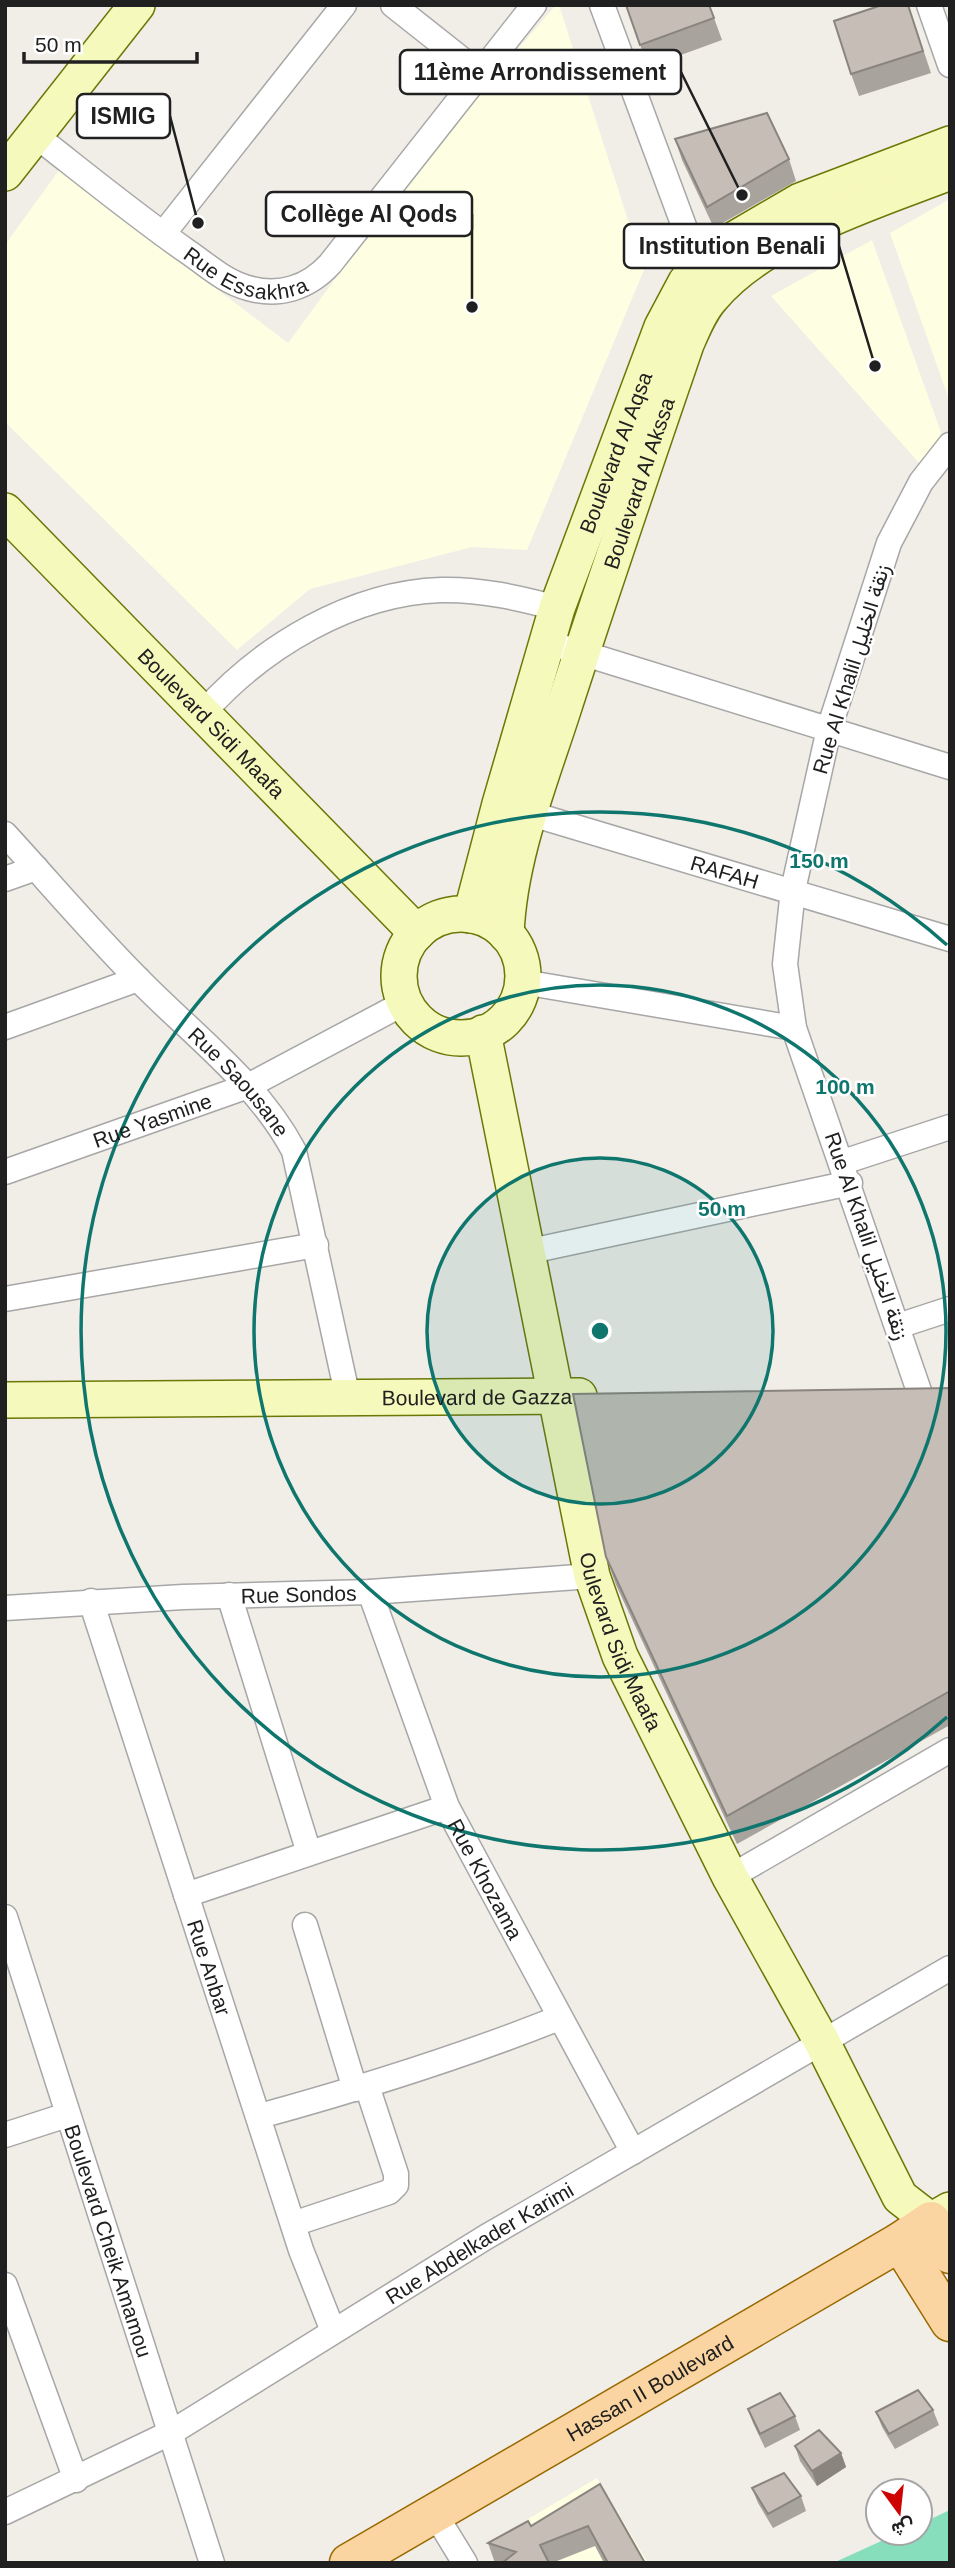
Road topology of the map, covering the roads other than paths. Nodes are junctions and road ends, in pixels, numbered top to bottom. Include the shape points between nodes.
1 (137, 5) edge
2 (344, 5) edge
3 (393, 5) edge
4 (534, 5) edge
5 (602, 5) edge
6 (929, 5) edge
7 (950, 65) edge
8 (479, 74) junction
9 (35, 135) junction
10 (950, 144) edge
11 (7, 165) edge
12 (950, 172) edge
13 (163, 234) junction
14 (704, 282) junction
15 (950, 445) edge
16 (5, 511) edge
17 (557, 608) junction
18 (548, 642) junction
19 (581, 654) junction
20 (204, 712) junction
21 (829, 729) junction
22 (950, 767) edge
23 (515, 809) junction
24 (5, 834) edge
25 (36, 868) junction
26 (5, 879) edge
27 (793, 890) junction
28 (471, 915) junction
29 (417, 933) junction
30 (506, 934) junction
31 (950, 939) edge
32 (138, 979) junction
33 (523, 982) junction
34 (405, 1002) junction
35 (5, 1027) edge
36 (794, 1028) junction
37 (483, 1034) junction
38 (248, 1086) junction
39 (950, 1127) edge
40 (5, 1172) edge
41 (846, 1172) junction
42 (316, 1245) junction
43 (526, 1252) junction
44 (5, 1299) edge
45 (950, 1309) edge
46 (898, 1326) junction
47 (920, 1391) edge
48 (613, 1395) edge
49 (558, 1396) junction
50 (348, 1398) junction
51 (5, 1400) edge
52 (592, 1576) junction
53 (370, 1592) junction
54 (229, 1595) junction
55 (91, 1601) junction
56 (5, 1608) edge
57 (950, 1750) edge
58 (447, 1807) junction
59 (309, 1853) junction
60 (730, 1877) junction
61 (186, 1895) junction
62 (5, 1916) edge
63 (304, 1925) dead end
64 (950, 1968) edge
65 (559, 2018) junction
66 (822, 2042) junction
67 (361, 2088) junction
68 (68, 2115) junction
69 (260, 2116) junction
70 (5, 2135) edge
71 (633, 2152) junction
72 (293, 2224) junction
73 (927, 2224) edge
74 (950, 2254) edge
75 (5, 2285) edge
76 (950, 2322) edge
77 (333, 2331) junction
78 (172, 2432) junction
79 (76, 2480) junction
80 (5, 2512) edge
81 (435, 2514) junction
82 (212, 2563) edge
83 (349, 2563) edge
84 (465, 2563) edge

1 - 9 street
2 - 13 street
3 - 8 street
4 - 8 street, Rue Essakhra
5 - 14 street
6 - 7 street
8 - 13 street, Rue Essakhra via 330,264 305,285 271,291 236,284
9 - 11 street
9 - 13 street, Rue Essakhra
10 - 14 street, Boulevard Al Aqsa via 800,201 750,228
12 - 14 street, Boulevard Al Akssa via 844,213 742,270
14 - 17 street, Boulevard Al Aqsa via 662,327
14 - 19 street, Boulevard Al Akssa
15 - 21 street, Rue Al Khalil زنقة الخليل via 921,482 889,543
16 - 20 street, Boulevard Sidi Maafa
17 - 18 street, Boulevard Al Aqsa
17 - 20 street via 464,591 397,596 332,618 293,638 238,678
18 - 19 street
18 - 23 street, Boulevard Al Aqsa
19 - 21 street
19 - 23 street, Boulevard Al Akssa
20 - 29 street, Boulevard Sidi Maafa
21 - 22 street
21 - 27 street, Rue Al Khalil زنقة الخليل
23 - 27 street, RAFAH
23 - 28 street, Boulevard Al Aqsa
23 - 30 street, Boulevard Al Akssa
24 - 25 street, Rue Saousane
25 - 26 street
25 - 32 street, Rue Saousane
27 - 31 street, RAFAH
27 - 36 street, Rue Al Khalil زنقة الخليل via 785,964
28 - 29 street via 438,919
28 - 30 street
29 - 34 street via 405,951 400,971
30 - 33 street via 521,961
32 - 35 street
32 - 38 street, Rue Saousane
33 - 36 street
33 - 37 street via 510,1013
34 - 37 street via 415,1018 438,1033 466,1038
34 - 38 street, Rue Yasmine
36 - 41 street, Rue Al Khalil زنقة الخليل
37 - 43 street, Oulevard Sidi Maafa
38 - 40 street, Rue Yasmine
38 - 42 street, Rue Saousane via 294,1151
39 - 41 street
41 - 43 street
41 - 46 street, Rue Al Khalil زنقة الخليل
42 - 44 street
42 - 50 street, Rue Saousane
43 - 49 street, Oulevard Sidi Maafa
45 - 46 street
46 - 47 street, Rue Al Khalil زنقة الخليل
48 - 49 street, Boulevard de Gazza
49 - 50 street, Boulevard de Gazza
49 - 52 street, Oulevard Sidi Maafa
50 - 51 street, Boulevard de Gazza
52 - 53 street, Rue Sondos
52 - 60 street, Oulevard Sidi Maafa via 620,1656
53 - 54 street, Rue Sondos
53 - 58 street, Rue Khozama
54 - 55 street, Rue Sondos
54 - 59 street
55 - 56 street, Rue Sondos
55 - 61 street, Rue Anbar
57 - 60 street
58 - 59 street
58 - 65 street, Rue Khozama
59 - 61 street
60 - 66 street, Oulevard Sidi Maafa
61 - 69 street, Rue Anbar
62 - 68 street, Boulevard Cheik Amamou
63 - 67 street
64 - 66 street, Rue Abdelkader Karimi
65 - 67 street
65 - 71 street, Rue Khozama
66 - 71 street, Rue Abdelkader Karimi
66 - 73 street, Oulevard Sidi Maafa via 900,2197
67 - 69 street
67 - 72 street via 396,2174 396,2185 389,2192
68 - 70 street
68 - 78 street, Boulevard Cheik Amamou
69 - 72 street, Rue Anbar
71 - 77 street, Rue Abdelkader Karimi
72 - 77 street, Rue Anbar
73 - 74 main road
73 - 76 main road
73 - 81 main road, Hassan II Boulevard
75 - 79 street
77 - 78 street, Rue Abdelkader Karimi
78 - 79 street, Rue Abdelkader Karimi
78 - 82 street, Boulevard Cheik Amamou
79 - 80 street, Rue Abdelkader Karimi
81 - 83 main road, Hassan II Boulevard
81 - 84 street

